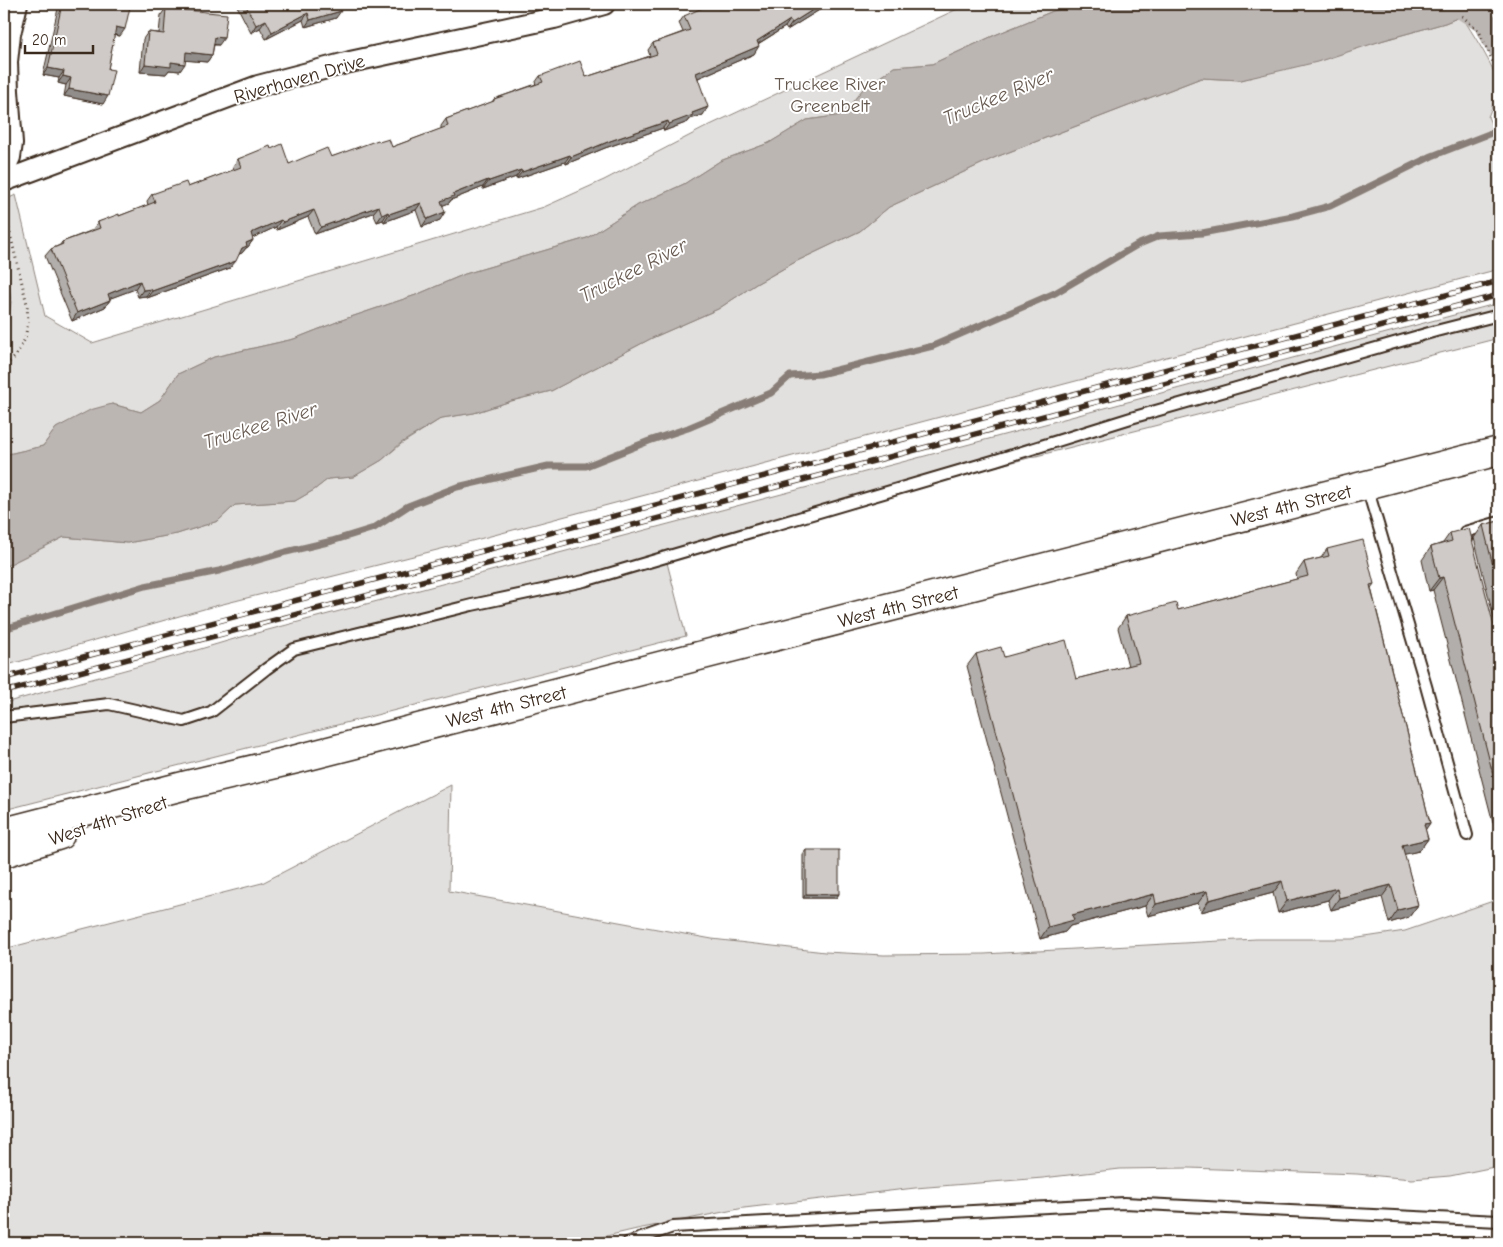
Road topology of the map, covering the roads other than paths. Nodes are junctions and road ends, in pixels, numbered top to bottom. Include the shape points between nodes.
1 (17, 4) edge
2 (604, 4) edge
3 (4, 170) edge
4 (4, 181) edge
5 (1499, 315) edge
6 (1499, 451) edge
7 (1366, 485) junction
8 (1499, 522) edge
9 (1470, 551) edge
10 (4, 717) edge
11 (297, 759) junction
12 (4, 832) edge
13 (1467, 834) dead end
14 (4, 853) edge
15 (1499, 1221) edge
16 (627, 1243) edge

1 - 3 street via 7,62 12,143
2 - 4 street, Riverhaven Drive via 258,86
5 - 10 lane via 1131,418 584,581 472,605 294,650 211,712 184,721 109,704
6 - 7 main road, West 4th Street
7 - 11 main road, West 4th Street
7 - 13 lane
8 - 9 lane via 1465,532
11 - 12 main road, West 4th Street
11 - 14 main road, West 4th Street
15 - 16 lane via 1124,1203 673,1227

